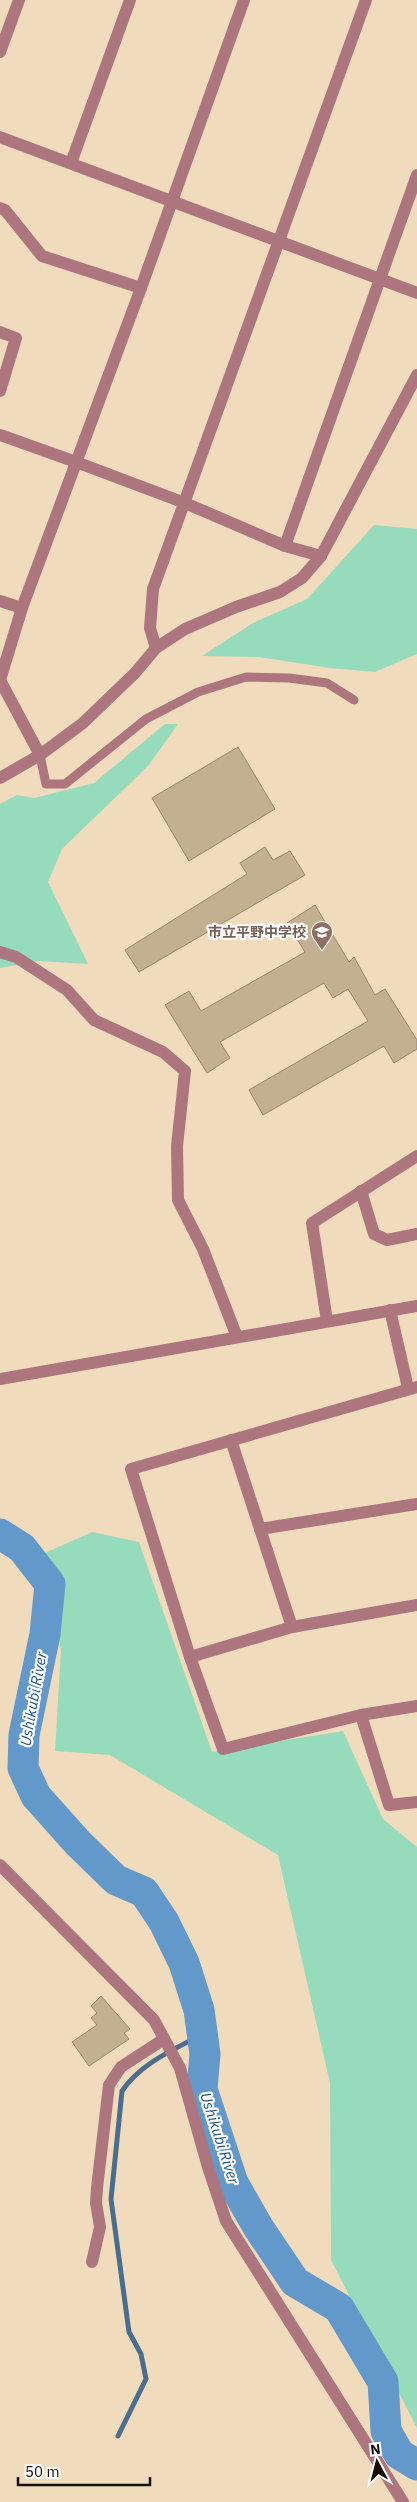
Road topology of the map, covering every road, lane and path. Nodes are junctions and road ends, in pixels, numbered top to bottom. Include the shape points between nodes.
1 (19, 0) edge
2 (130, 0) edge
3 (244, 0) edge
4 (366, 0) edge
5 (0, 52) edge
6 (0, 136) edge
7 (72, 163) junction
8 (417, 174) edge
9 (170, 201) junction
10 (0, 208) edge
11 (280, 242) junction
12 (379, 279) junction
13 (141, 288) junction
14 (417, 293) edge
15 (0, 332) edge
16 (417, 375) edge
17 (0, 391) edge
18 (0, 435) edge
19 (76, 462) junction
20 (185, 503) junction
21 (285, 546) junction
22 (320, 556) junction
23 (0, 601) edge
24 (22, 608) junction
25 (156, 648) junction
26 (0, 680) edge
27 (354, 700) dead end
28 (40, 755) junction
29 (0, 778) edge
30 (0, 952) edge
31 (417, 1156) edge
32 (361, 1191) junction
33 (417, 1234) edge
34 (417, 1306) edge
35 (390, 1310) junction
36 (328, 1321) junction
37 (237, 1337) junction
38 (0, 1379) edge
39 (412, 1388) edge
40 (231, 1440) junction
41 (417, 1504) edge
42 (260, 1530) junction
43 (417, 1605) edge
44 (292, 1627) junction
45 (190, 1657) junction
46 (417, 1706) edge
47 (361, 1715) junction
48 (417, 1802) edge
49 (0, 1865) edge
50 (164, 2039) junction
51 (92, 2262) dead end
52 (403, 2502) edge

1 - 5 street
2 - 7 street
3 - 9 street
4 - 11 street
6 - 7 street
7 - 9 street
8 - 12 street
9 - 11 street
9 - 13 street
10 - 13 street via 42,256
11 - 12 street
11 - 20 street
12 - 14 street
12 - 21 street
13 - 19 street
15 - 17 street via 16,338
16 - 22 street
18 - 19 street
19 - 20 street
19 - 24 street
20 - 21 street
20 - 25 street via 153,589 150,628
21 - 22 street
22 - 25 street via 302,578 280,592 185,629
23 - 24 street
24 - 26 street
25 - 28 street via 136,673 83,723
26 - 28 street
27 - 28 lane via 327,683 246,677 198,692 146,719 64,784 46,784
28 - 29 street
30 - 37 street via 16,957 67,990 94,1020 163,1052 185,1071 177,1146 178,1200 203,1249
31 - 32 street
32 - 33 street via 374,1234 387,1240
32 - 36 street via 312,1223
34 - 35 street
35 - 36 street
35 - 39 street
36 - 37 street
37 - 38 street
39 - 40 street
40 - 42 street
40 - 45 street via 132,1470
41 - 42 street
42 - 44 street
43 - 44 street
44 - 45 street
45 - 47 street via 223,1749
46 - 47 street
47 - 48 street via 390,1805
49 - 50 street via 154,2020
50 - 51 street via 121,2067 109,2085 96,2203 100,2227
50 - 52 street via 180,2068 226,2221

